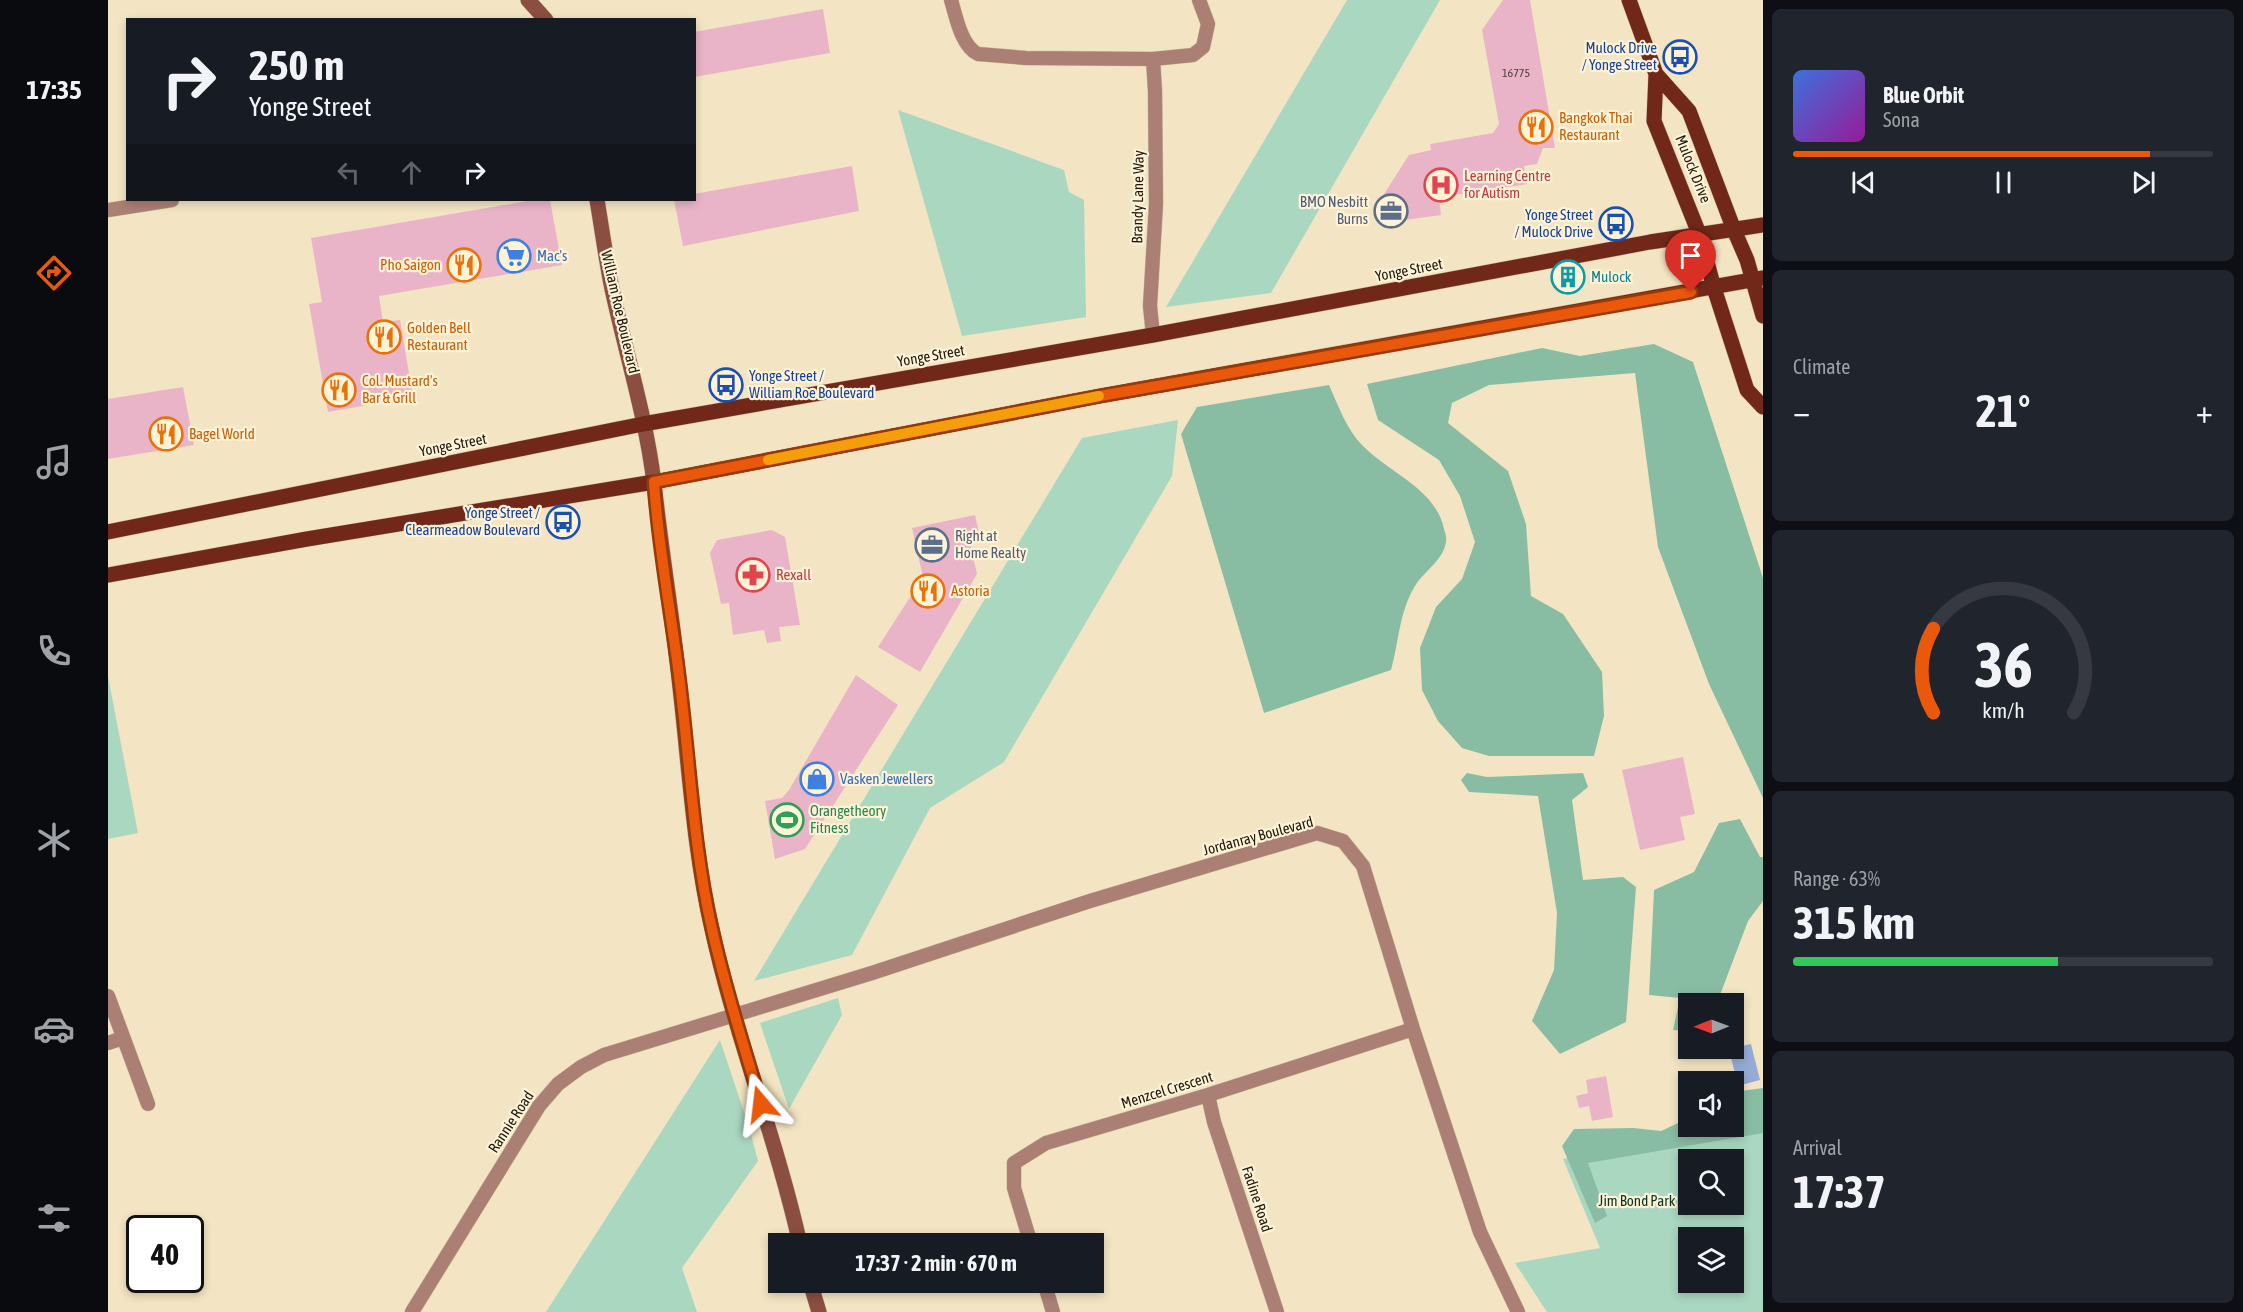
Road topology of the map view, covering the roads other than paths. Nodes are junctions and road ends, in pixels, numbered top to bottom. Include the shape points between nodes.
1 (528, 0) edge
2 (951, 0) edge
3 (1199, 0) edge
4 (1629, 0) edge
5 (544, 18) edge
6 (1153, 59) junction
7 (1656, 74) junction
8 (166, 201) edge
9 (597, 201) edge
10 (108, 210) edge
11 (1763, 225) edge
12 (1734, 230) junction
13 (1700, 236) junction
14 (1759, 279) edge
15 (1714, 288) junction
16 (1763, 316) edge
17 (1154, 335) junction
18 (1763, 407) edge
19 (643, 424) junction
20 (654, 482) junction
21 (108, 532) edge
22 (108, 574) edge
23 (108, 996) edge
24 (734, 1015) junction
25 (1413, 1029) junction
26 (123, 1038) junction
27 (108, 1042) edge
28 (1208, 1095) junction
29 (148, 1104) dead end
30 (797, 1233) edge
31 (1028, 1233) edge
32 (813, 1293) edge
33 (1047, 1293) edge
34 (412, 1312) edge
35 (819, 1312) edge
36 (1053, 1312) edge
37 (1277, 1312) edge
38 (1518, 1312) edge

1 - 5 street
2 - 6 street via 962,32 978,54
3 - 6 street via 1208,24 1203,47 1193,55
4 - 7 main road, Mulock Drive
6 - 17 street, Brandy Lane Way via 1156,204 1150,306
7 - 12 main road, Mulock Drive via 1689,111
7 - 13 main road, Mulock Drive via 1654,121
8 - 10 street
9 - 19 street, William Roe Boulevard
11 - 12 main road, Yonge Street
12 - 13 main road, Yonge Street
12 - 14 main road, Mulock Drive
13 - 15 main road, Mulock Drive
13 - 17 main road, Yonge Street
14 - 15 main road
14 - 16 main road, Mulock Drive
15 - 18 main road, Mulock Drive via 1747,390
15 - 20 main road via 1100,396
17 - 19 main road, Yonge Street
19 - 20 street, William Roe Boulevard
19 - 21 main road, Yonge Street
20 - 22 main road
20 - 24 street, William Roe Boulevard via 696,840 711,928
23 - 26 street
24 - 25 street, Jordanray Boulevard via 1317,833 1343,841 1363,866
24 - 30 street, William Roe Boulevard
24 - 34 street, Rannie Road via 604,1055 558,1084 539,1106
25 - 28 street, Menzcel Crescent
25 - 38 street, Jordanray Boulevard via 1480,1232
26 - 27 street
26 - 29 street
28 - 31 street, Menzcel Crescent via 1046,1143 1014,1163 1014,1188
28 - 37 street, Fadine Road
32 - 35 street
33 - 36 street

